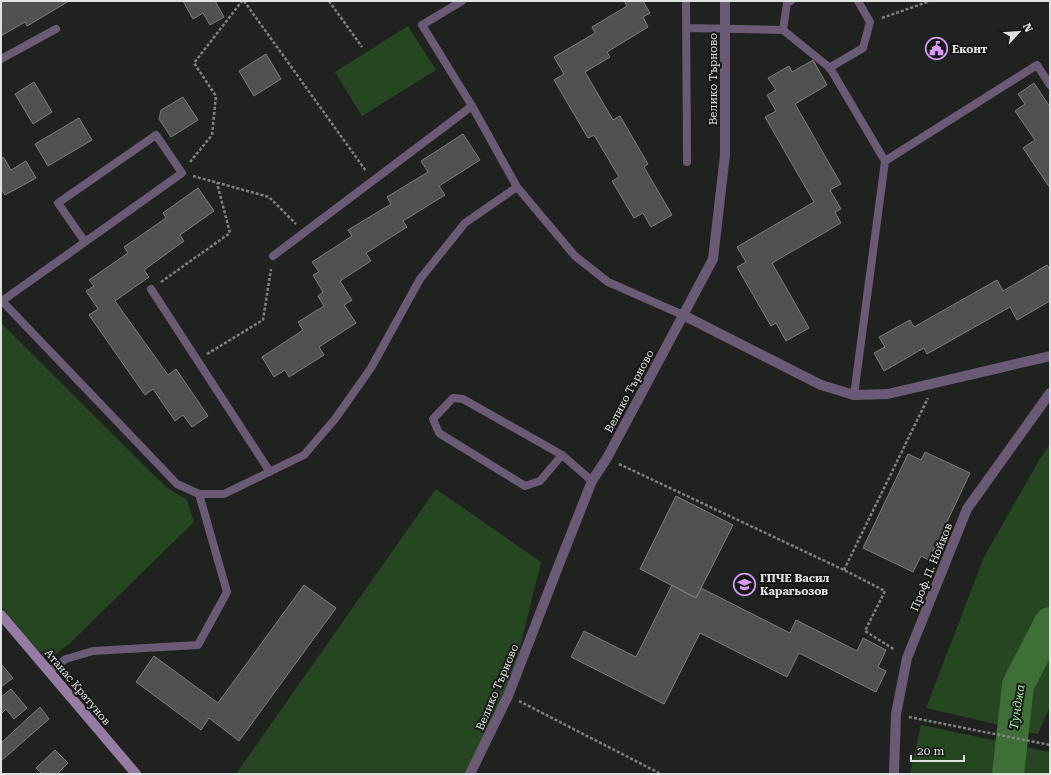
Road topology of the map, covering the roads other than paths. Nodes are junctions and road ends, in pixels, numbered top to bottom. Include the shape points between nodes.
1 (462, 1) edge
2 (686, 1) edge
3 (726, 1) edge
4 (791, 1) edge
5 (858, 1) edge
6 (686, 28) junction
7 (725, 28) junction
8 (56, 30) dead end
9 (782, 30) junction
10 (1, 59) edge
11 (829, 68) junction
12 (1050, 84) edge
13 (472, 106) junction
14 (885, 161) junction
15 (687, 162) dead end
16 (517, 186) junction
17 (85, 242) junction
18 (273, 256) road end
19 (151, 289) road end
20 (1, 301) edge
21 (683, 315) junction
22 (1050, 356) edge
23 (1050, 393) edge
24 (854, 395) junction
25 (562, 455) junction
26 (270, 472) junction
27 (592, 481) junction
28 (199, 494) junction
29 (1, 615) edge
30 (49, 672) junction
31 (136, 774) edge
32 (470, 774) edge
33 (894, 774) edge

1 - 13 lane via 422,26
2 - 6 lane
3 - 7 street, Велико Търново
4 - 9 lane via 787,3
5 - 11 lane via 870,22 863,48
6 - 7 lane
6 - 15 lane
7 - 9 lane
7 - 21 street, Велико Търново via 725,155 713,259
8 - 10 lane
9 - 11 lane
11 - 14 lane
12 - 14 lane via 1037,65
13 - 16 lane
13 - 18 lane
14 - 24 lane
16 - 21 lane via 575,256 608,282
16 - 26 lane via 465,223 420,279 371,368 335,419 304,455
17 - 17 lane via 58,203 156,135 182,173
17 - 20 lane
19 - 26 lane
20 - 28 lane via 177,484
21 - 24 street via 821,385
21 - 27 street, Велико Търново via 607,458
22 - 24 street via 888,394
23 - 33 street, Проф. П. Нойков via 967,509 908,658 896,714
25 - 25 lane via 540,482 525,486 439,433 432,420 453,398 464,398
25 - 27 lane
26 - 28 lane via 224,494
27 - 32 street, Велико Търново via 508,696
28 - 30 lane via 227,592 198,645 93,651 66,658
29 - 30 main road, Атанас Кратунов
30 - 31 main road, Атанас Кратунов

